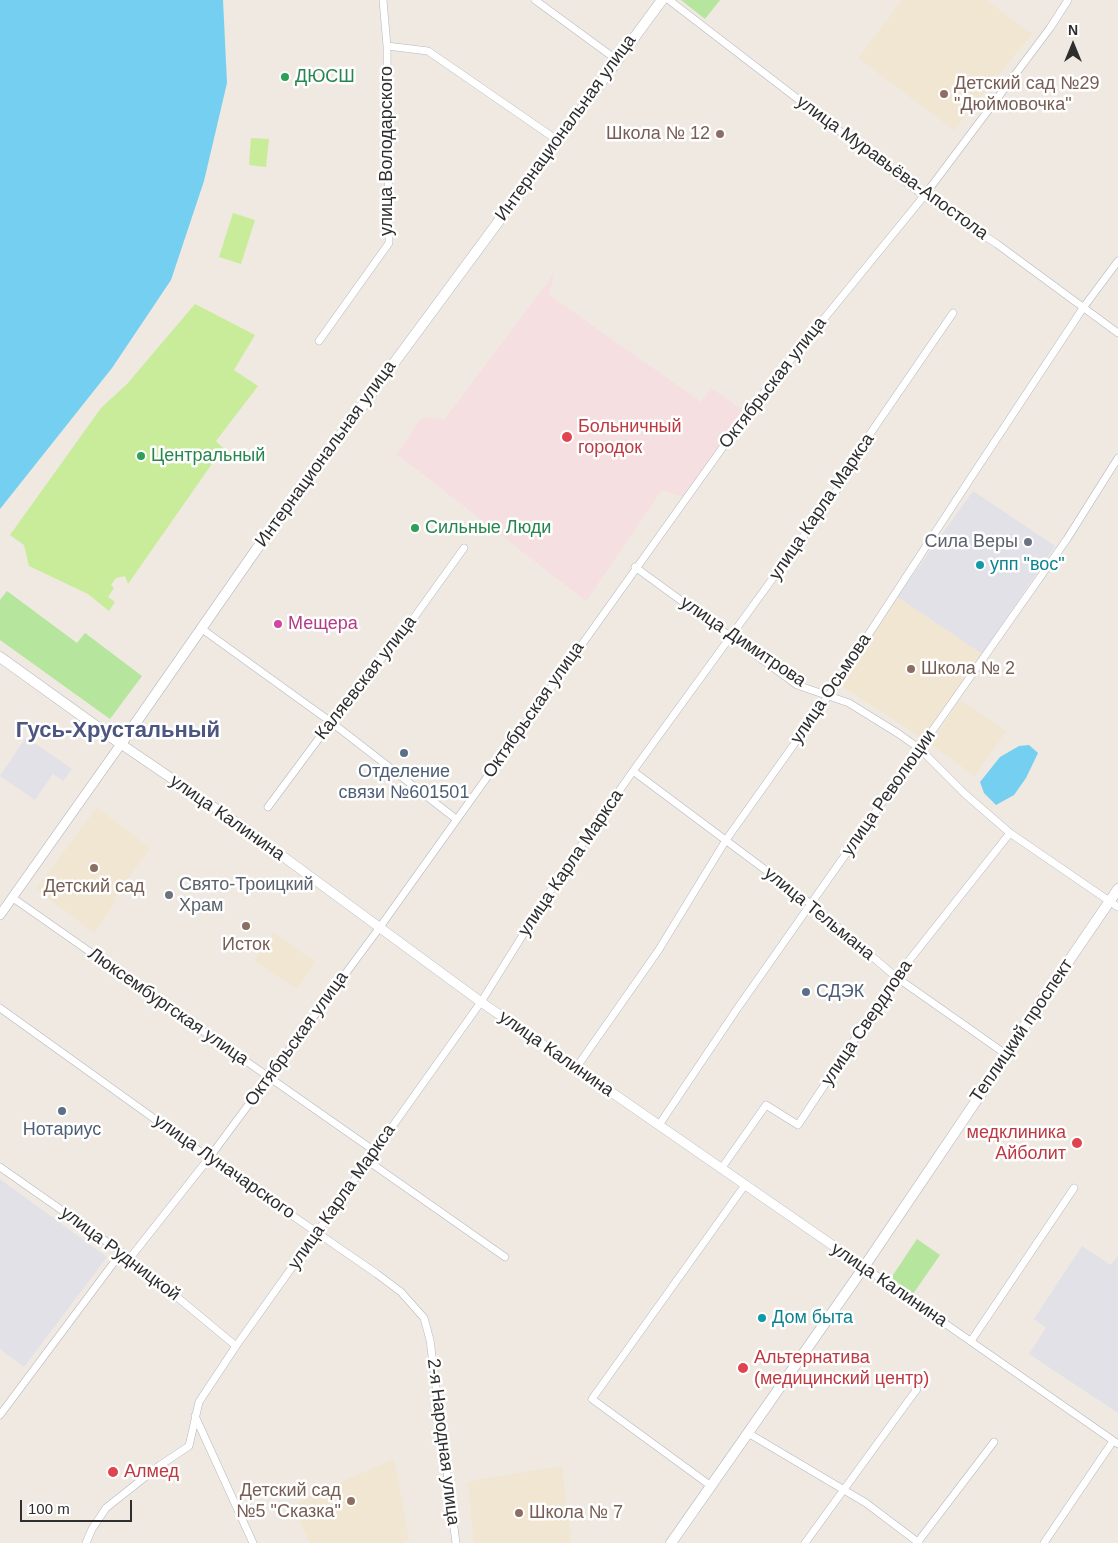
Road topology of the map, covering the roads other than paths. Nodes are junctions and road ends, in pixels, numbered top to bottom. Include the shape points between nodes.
1 (383, 0) edge
2 (535, 0) edge
3 (662, 0) edge
4 (669, 0) edge
5 (1068, 0) edge
6 (387, 46) junction
7 (617, 60) junction
8 (556, 140) junction
9 (924, 196) junction
10 (1118, 261) edge
11 (1084, 308) junction
12 (953, 313) dead end
13 (1118, 333) edge
14 (319, 341) dead end
15 (1118, 458) edge
16 (464, 548) dead end
17 (635, 567) junction
18 (202, 628) junction
19 (732, 637) junction
20 (0, 657) edge
21 (829, 695) junction
22 (331, 722) junction
23 (121, 744) junction
24 (920, 749) junction
25 (633, 771) junction
26 (268, 807) dead end
27 (456, 819) junction
28 (1010, 833) junction
29 (726, 840) junction
30 (1118, 889) edge
31 (13, 898) junction
32 (811, 904) junction
33 (1114, 904) edge
34 (0, 915) edge
35 (380, 927) junction
36 (896, 977) junction
37 (481, 1002) junction
38 (0, 1008) edge
39 (1007, 1055) junction
40 (576, 1068) junction
41 (269, 1078) junction
42 (659, 1125) junction
43 (374, 1150) junction
44 (209, 1158) junction
45 (368, 1161) junction
46 (0, 1167) edge
47 (721, 1169) junction
48 (745, 1185) junction
49 (1074, 1188) dead end
50 (318, 1232) junction
51 (505, 1257) dead end
52 (130, 1258) junction
53 (864, 1267) junction
54 (430, 1340) joint
55 (971, 1341) junction
56 (236, 1346) junction
57 (917, 1389) dead end
58 (0, 1415) edge
59 (195, 1415) junction
60 (748, 1433) junction
61 (994, 1442) dead end
62 (1116, 1442) edge
63 (711, 1486) junction
64 (843, 1491) junction
65 (86, 1543) edge
66 (253, 1543) edge
67 (456, 1543) edge
68 (671, 1543) edge
69 (805, 1543) edge
70 (918, 1543) edge
71 (1044, 1543) edge

1 - 6 street, улица Володарского
2 - 7 street
3 - 7 main road, Интернациональная улица
4 - 9 street, улица Муравьёва-Апостола
5 - 9 street, Октябрьская улица
6 - 8 street via 428,51
6 - 14 street, улица Володарского via 389,243
7 - 8 main road, Интернациональная улица
8 - 18 main road, Интернациональная улица
9 - 11 street, улица Муравьёва-Апостола via 997,244
9 - 17 street, Октябрьская улица via 748,412
10 - 11 street, улица Осьмова
11 - 13 street, улица Муравьёва-Апостола
11 - 21 street, улица Осьмова
12 - 19 street, улица Карла Маркса via 859,450 842,483
15 - 24 street, улица Революции via 1066,539
16 - 22 street, Каляевская улица via 413,619
17 - 19 street, улица Димитрова
17 - 27 street, Октябрьская улица
18 - 22 street
18 - 23 main road, Интернациональная улица
19 - 21 street, улица Димитрова via 798,685
19 - 25 street, улица Карла Маркса
20 - 23 main road, улица Калинина
21 - 24 street, улица Димитрова via 878,720
21 - 29 street, улица Осьмова
22 - 26 street, Каляевская улица
22 - 27 street
23 - 31 street, Интернациональная улица
23 - 35 street, улица Калинина via 243,827
24 - 28 street, улица Димитрова
24 - 32 street, улица Революции
25 - 29 street, улица Тельмана
25 - 37 street, улица Карла Маркса via 556,882
27 - 35 street, Октябрьская улица
28 - 33 street, улица Димитрова
28 - 36 street, улица Свердлова
29 - 32 street, улица Тельмана
29 - 40 street, улица Осьмова via 658,951
30 - 33 main road, Теплицкий проспект
31 - 34 street, Интернациональная улица
31 - 41 street, Люксембургская улица
32 - 36 street, улица Тельмана
32 - 42 street, улица Революции
33 - 39 main road, Теплицкий проспект via 1027,1022
35 - 37 street, улица Калинина
35 - 41 street, Октябрьская улица
36 - 39 street, улица Тельмана
36 - 47 street, улица Свердлова via 798,1125 766,1105
37 - 40 street, улица Калинина
37 - 43 street, улица Карла Маркса
38 - 44 street, улица Луначарского
39 - 53 main road, Теплицкий проспект
40 - 42 street, улица Калинина
41 - 43 street, Люксембургская улица
41 - 44 street, Октябрьская улица
42 - 47 street, улица Калинина
43 - 45 street, улица Карла Маркса
44 - 50 street, улица Луначарского
44 - 52 street, Октябрьская улица
45 - 50 street, улица Карла Маркса
45 - 51 street
46 - 52 street, улица Рудницкой
47 - 48 street, улица Калинина
48 - 53 street, улица Калинина
48 - 63 street via 592,1399
49 - 55 street
50 - 54 street, улица Луначарского via 400,1292 424,1318
50 - 56 street, улица Карла Маркса
52 - 56 street, улица Рудницкой
52 - 58 street, Октябрьская улица via 115,1261
53 - 55 street, улица Калинина
53 - 60 main road, Теплицкий проспект
54 - 67 street, 2-я Народная улица
55 - 62 street, улица Калинина
56 - 59 street, улица Карла Маркса via 199,1402
57 - 64 street
59 - 65 street, улица Карла Маркса via 189,1446 106,1508
59 - 66 street
60 - 63 main road, Теплицкий проспект
60 - 64 street
61 - 70 street
62 - 71 street
63 - 68 main road, Теплицкий проспект
64 - 69 street
64 - 70 street via 866,1503

